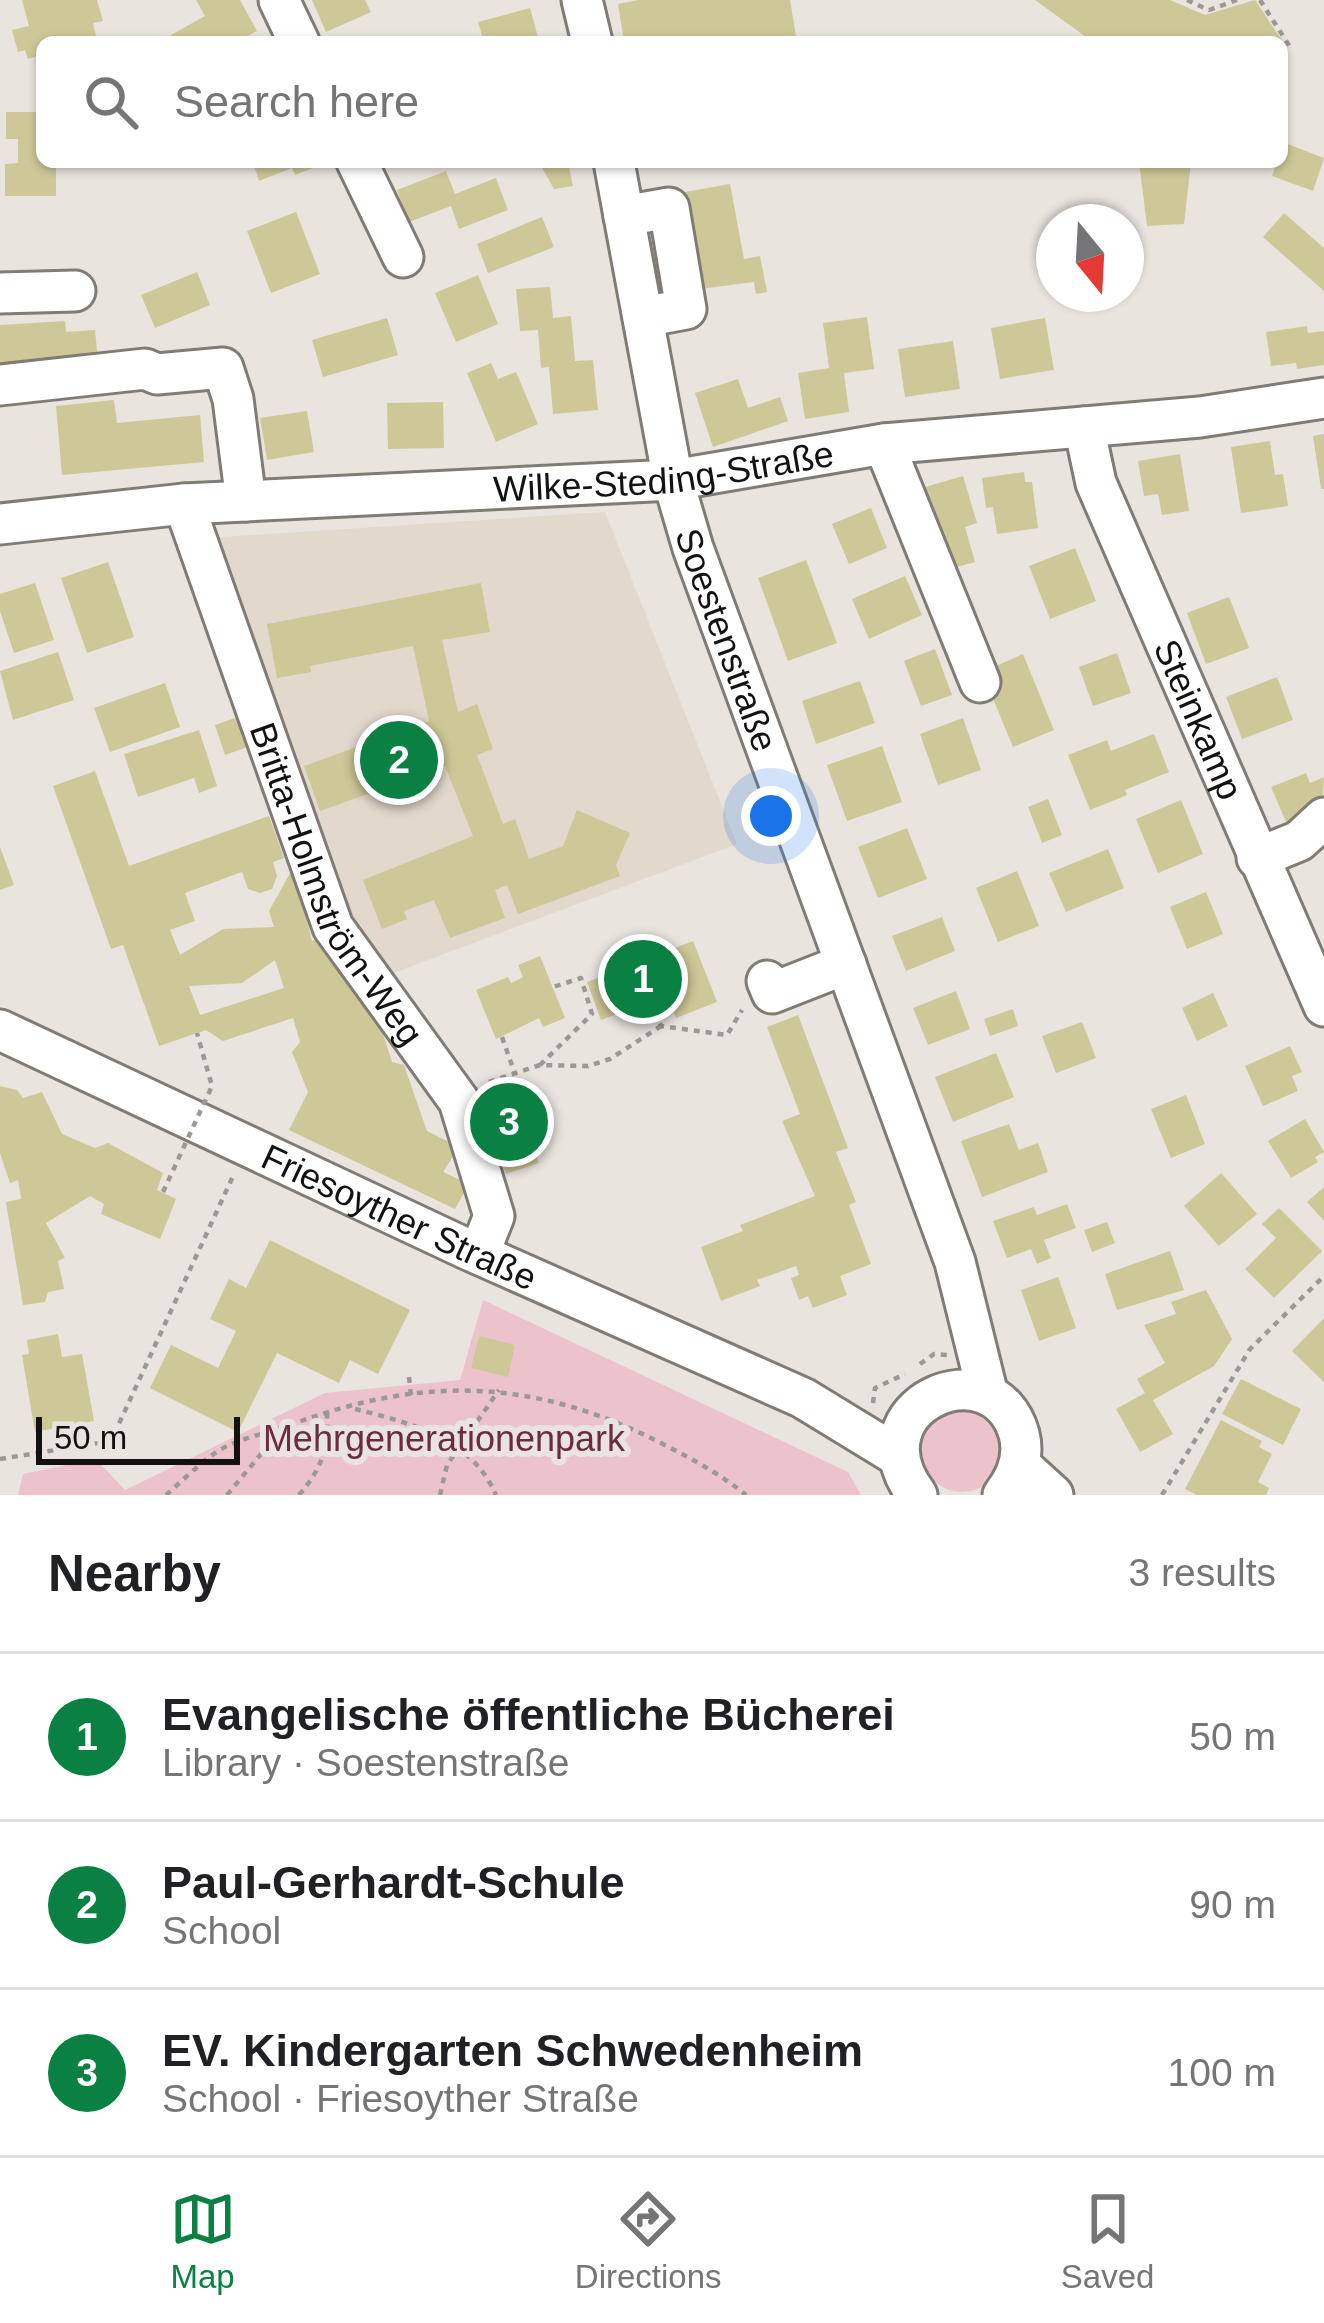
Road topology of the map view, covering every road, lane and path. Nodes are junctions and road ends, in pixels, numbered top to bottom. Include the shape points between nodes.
1 (279, 0) edge
2 (582, 0) edge
3 (1187, 0) edge
4 (1238, 0) edge
5 (1260, 0) edge
6 (296, 36) edge
7 (591, 36) edge
8 (1283, 36) edge
9 (1288, 43) edge
10 (1290, 46) dead end
11 (360, 168) edge
12 (615, 168) edge
13 (403, 256) dead end
14 (74, 291) dead end
15 (0, 293) edge
16 (0, 386) edge
17 (1324, 398) edge
18 (1084, 427) junction
19 (884, 444) junction
20 (674, 480) junction
21 (246, 501) junction
22 (184, 504) junction
23 (0, 524) edge
24 (980, 682) dead end
25 (1324, 818) edge
26 (1257, 858) junction
27 (846, 964) junction
28 (553, 987) dead end
29 (769, 987) joint
30 (651, 1001) dead end
31 (1324, 1006) edge
32 (661, 1026) junction
33 (0, 1030) edge
34 (197, 1033) dead end
35 (502, 1037) dead end
36 (540, 1065) junction
37 (515, 1074) junction
38 (459, 1101) junction
39 (247, 1147) junction
40 (163, 1192) dead end
41 (479, 1254) junction
42 (1324, 1276) edge
43 (967, 1307) junction
44 (409, 1377) dead end
45 (499, 1390) junction
46 (946, 1391) junction
47 (411, 1394) junction
48 (988, 1395) junction
49 (803, 1398) junction
50 (350, 1407) junction
51 (327, 1413) junction
52 (910, 1414) junction
53 (283, 1427) junction
54 (457, 1447) junction
55 (898, 1456) junction
56 (0, 1459) edge
57 (1012, 1480) edge
58 (743, 1493) edge
59 (166, 1495) edge
60 (227, 1495) edge
61 (299, 1495) edge
62 (440, 1495) edge
63 (496, 1495) edge
64 (917, 1495) edge
65 (1053, 1495) edge
66 (1162, 1495) edge

1 - 6 street
2 - 7 street
3 - 4 path via 1209,10
5 - 8 path
9 - 10 path
11 - 13 street
12 - 20 street, Soestenstraße
14 - 15 street
16 - 21 street via 223,368
17 - 18 street, Wilke-Steding-Straße
18 - 19 street, Wilke-Steding-Straße
18 - 26 street, Steinkamp via 1096,483
19 - 20 street, Wilke-Steding-Straße
19 - 24 street
20 - 21 street, Wilke-Steding-Straße
20 - 27 street, Soestenstraße
21 - 22 street, Wilke-Steding-Straße
22 - 23 street, Wilke-Steding-Straße
22 - 38 street, Britta-Holmström-Weg via 333,927
25 - 26 street via 1299,841
26 - 31 street, Steinkamp
27 - 29 street
27 - 43 street, Soestenstraße
28 - 36 path via 581,978 592,1014
29 - 32 path via 727,1035
30 - 32 path
32 - 36 path via 588,1066
33 - 39 street, Friesoyther Straße
34 - 40 path, bridge via 212,1086
35 - 37 path
36 - 37 path
37 - 38 path
38 - 41 street, Britta-Holmström-Weg via 494,1216
39 - 41 street, Friesoyther Straße
39 - 56 path via 111,1441
41 - 49 street, Friesoyther Straße
42 - 66 path via 1250,1349
43 - 46 street
43 - 48 street, Soestenstraße
44 - 47 path
45 - 47 path
45 - 54 path
45 - 58 path via 622,1424
46 - 48 street
46 - 52 street
47 - 50 path
48 - 57 street via 1017,1428
49 - 52 street, Friesoyther Straße
49 - 55 street, Friesoyther Straße
50 - 51 path
50 - 54 path via 437,1433
51 - 53 path
51 - 61 path via 328,1444
52 - 55 street
53 - 59 path via 218,1450
53 - 60 path
54 - 62 path
54 - 63 path
55 - 64 street
57 - 65 street

